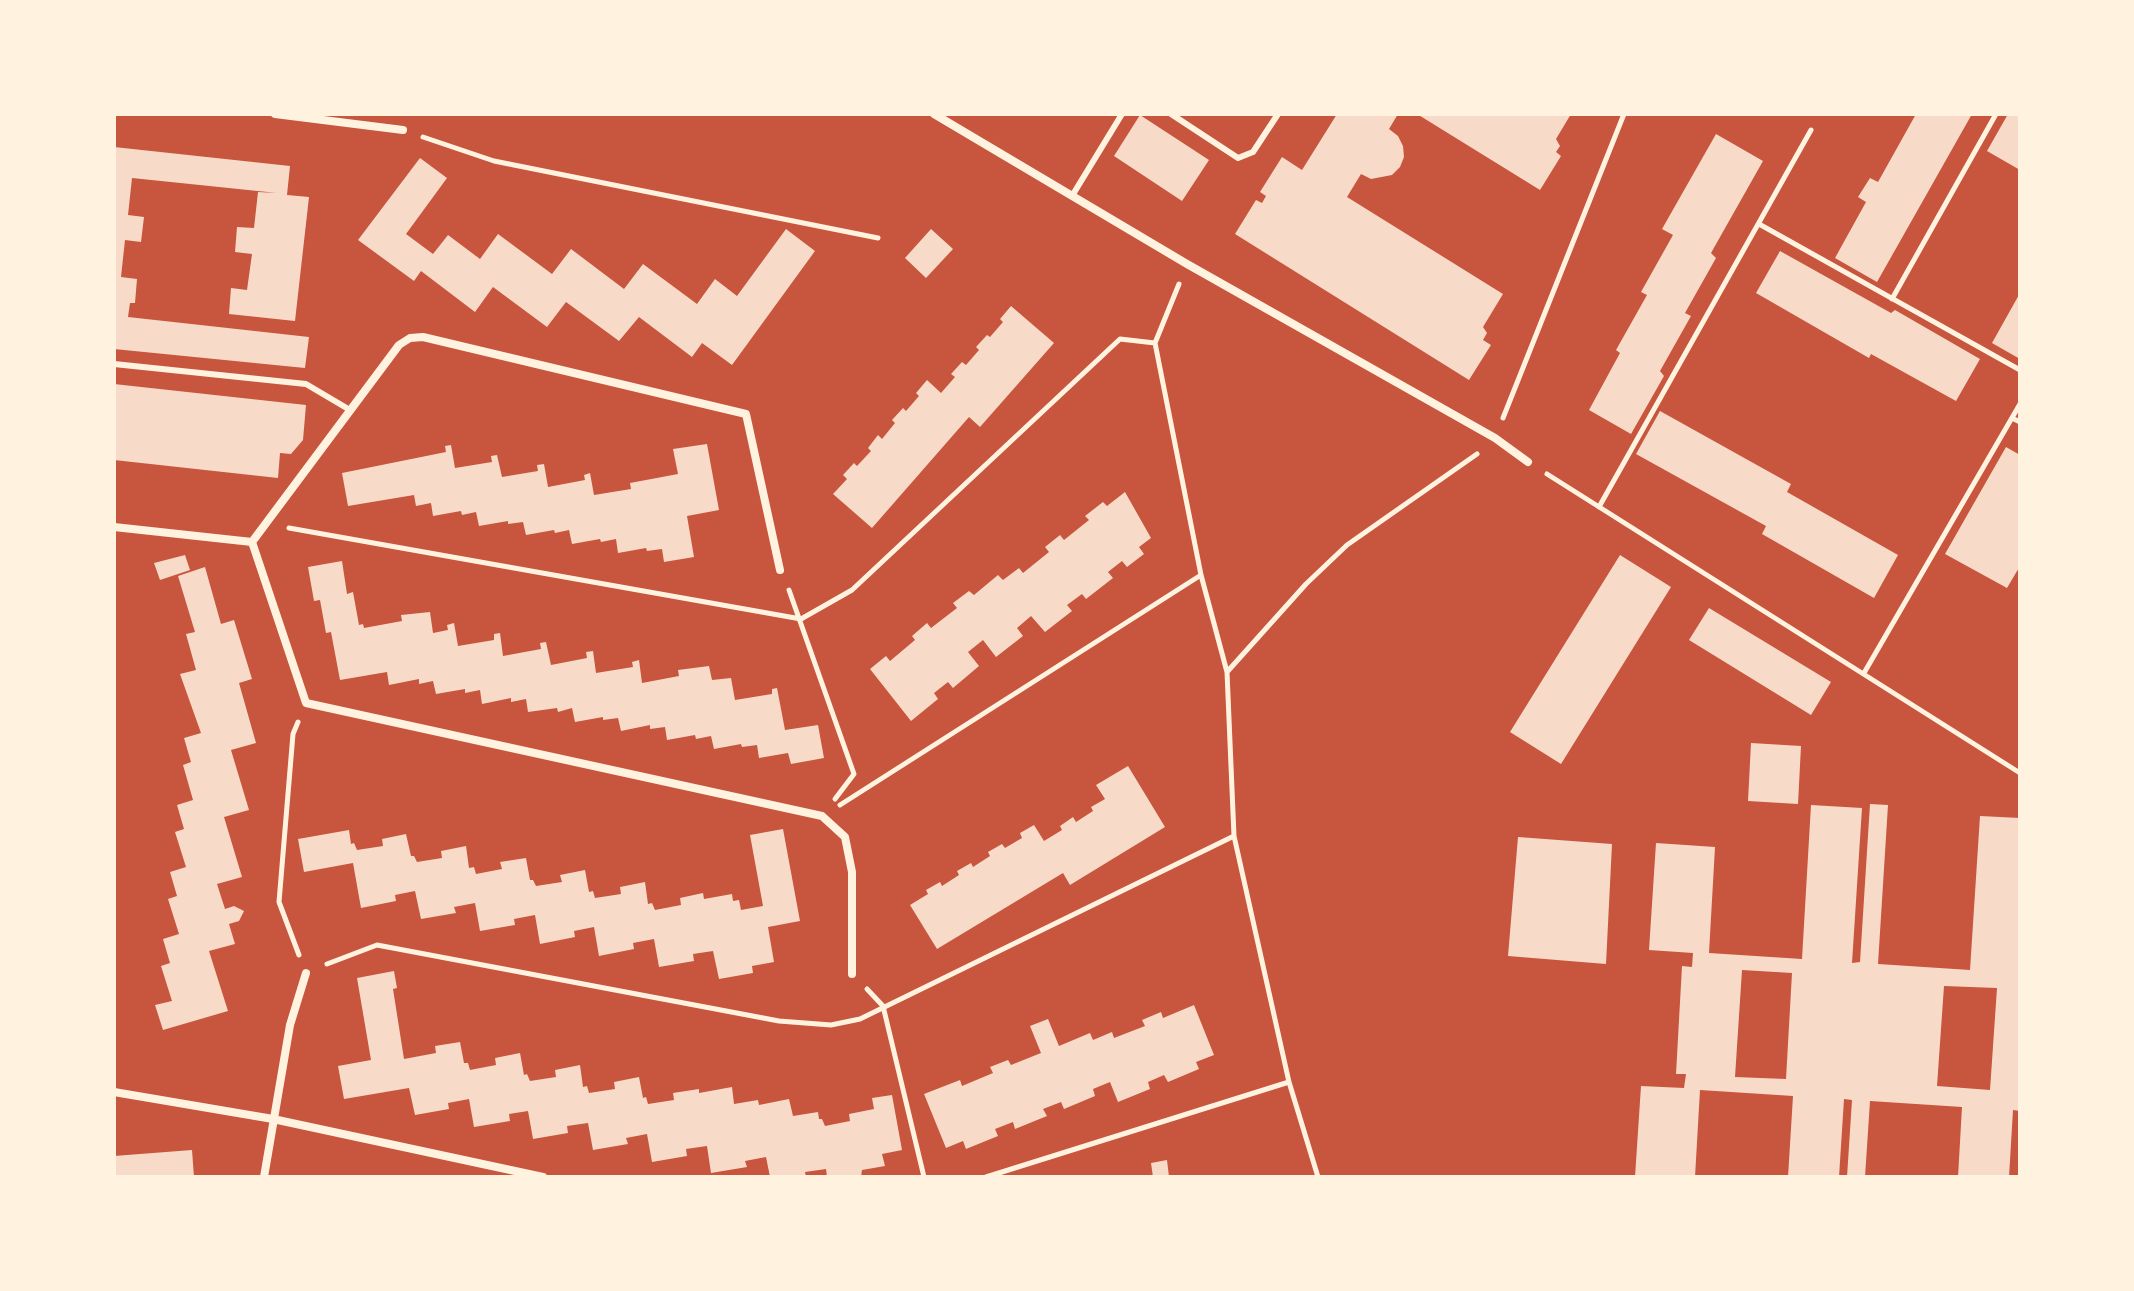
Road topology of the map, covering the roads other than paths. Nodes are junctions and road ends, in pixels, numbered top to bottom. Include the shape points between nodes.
1 (275, 114) edge
2 (934, 114) edge
3 (1122, 114) edge
4 (1171, 114) edge
5 (1278, 114) edge
6 (403, 130) road end
7 (1072, 196) junction
8 (114, 364) edge
9 (350, 410) junction
10 (1528, 462) road end
11 (114, 527) edge
12 (252, 542) junction
13 (780, 570) road end
14 (306, 973) road end
15 (852, 974) road end
16 (114, 1092) edge
17 (273, 1119) junction
18 (264, 1177) edge
19 (543, 1177) edge

1 - 6 street
2 - 7 street
3 - 7 lane
4 - 5 lane via 1238,158 1253,152
7 - 10 street via 1495,438
8 - 9 lane via 306,384
9 - 12 street
9 - 13 street via 399,345 423,337 746,414
11 - 12 street
12 - 15 street via 306,703 822,816 845,837 852,872
14 - 17 street via 290,1025
16 - 17 street
17 - 18 street
17 - 19 street

